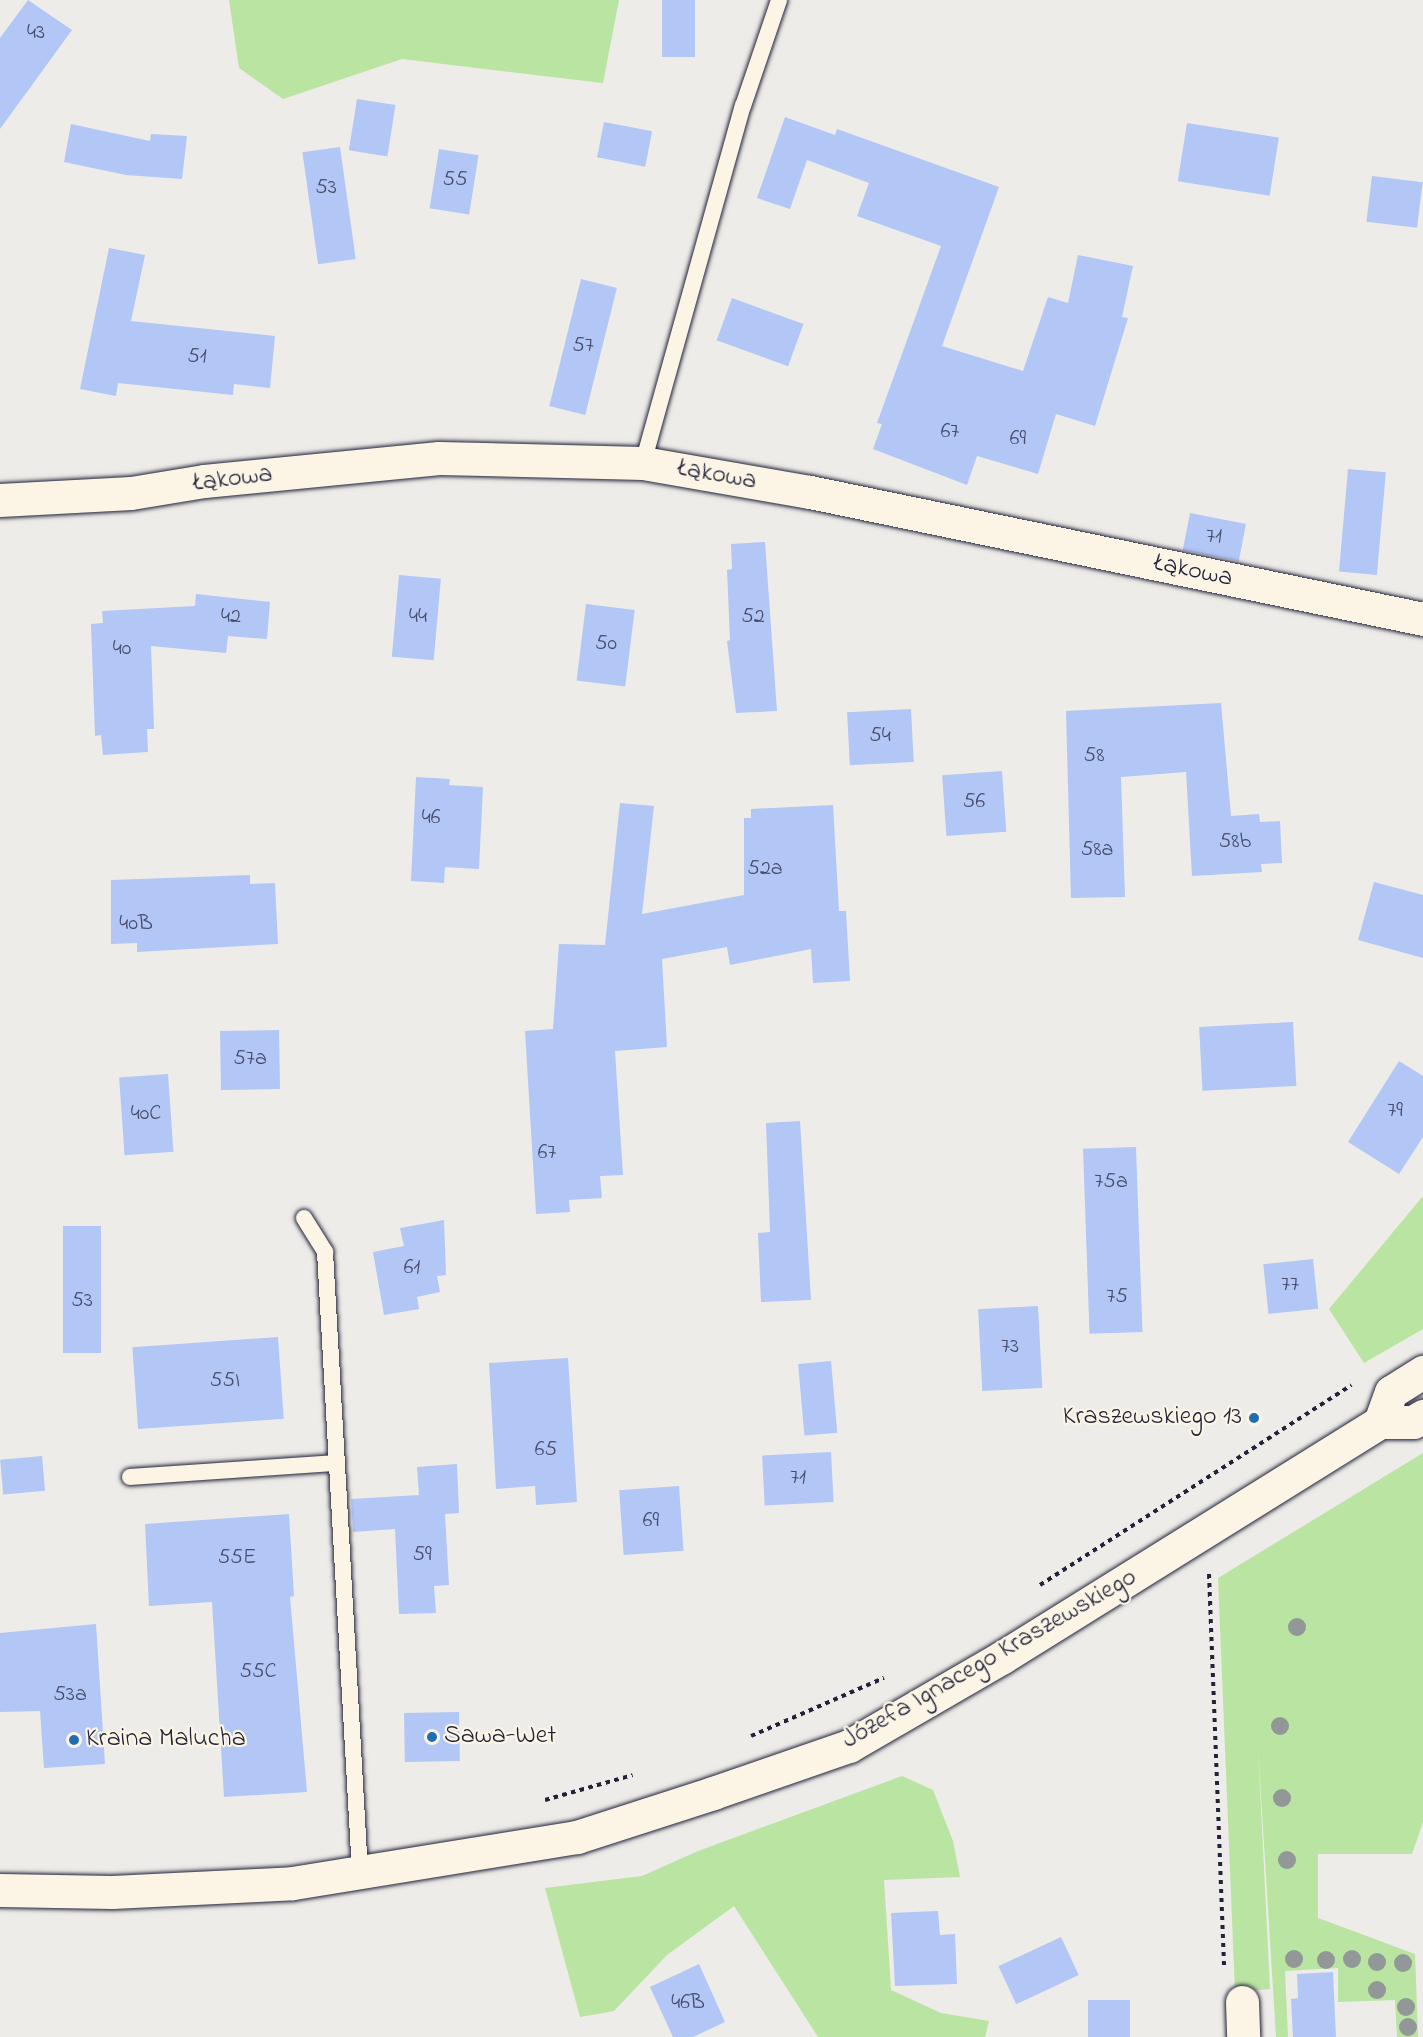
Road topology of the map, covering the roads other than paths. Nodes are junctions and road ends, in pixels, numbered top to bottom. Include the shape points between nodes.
1 (779, 0) edge
2 (643, 464) junction
3 (0, 500) edge
4 (1423, 619) edge
5 (304, 1218) dead end
6 (1423, 1372) edge
7 (1423, 1416) edge
8 (1380, 1422) junction
9 (337, 1463) junction
10 (130, 1477) dead end
11 (360, 1873) junction
12 (0, 1890) edge
13 (1242, 2002) road end
14 (1243, 2037) edge

1 - 2 lane via 743,106
2 - 3 street, Łąkowa via 439,458 204,481 131,493
2 - 4 street, Łąkowa via 810,492
5 - 9 lane via 325,1252
6 - 8 street via 1392,1392
7 - 8 street via 1413,1422
8 - 11 street, Józefa Ignacego Kraszewskiego via 1001,1658 849,1746 577,1837
9 - 10 lane
9 - 11 lane
11 - 12 street, Józefa Ignacego Kraszewskiego via 293,1883 124,1891
13 - 14 street

